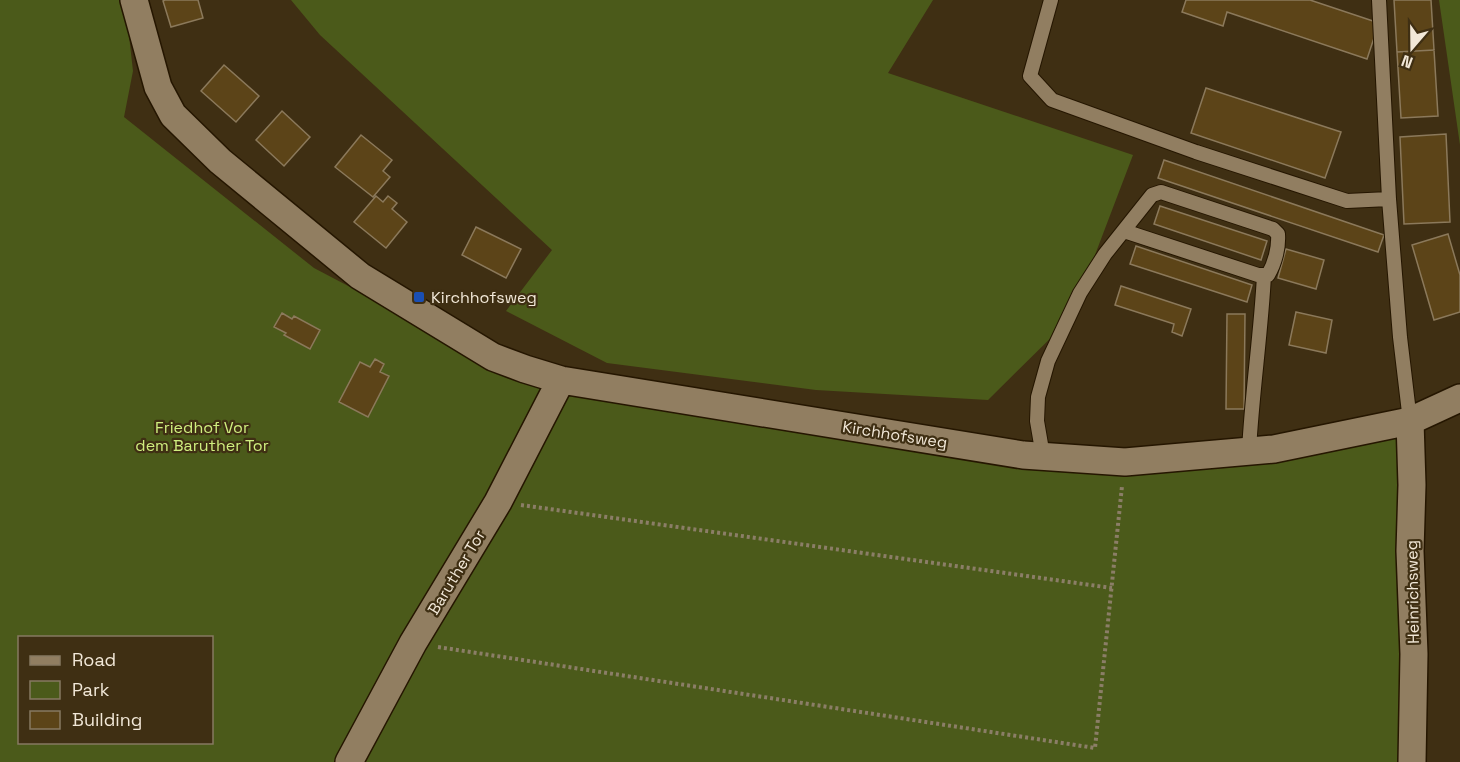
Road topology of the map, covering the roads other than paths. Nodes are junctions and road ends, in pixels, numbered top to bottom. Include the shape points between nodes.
1 (134, 0) edge
2 (1051, 0) edge
3 (1379, 0) edge
4 (1389, 199) junction
5 (1124, 231) junction
6 (1264, 275) junction
7 (561, 380) junction
8 (1460, 398) edge
9 (1410, 421) junction
10 (1249, 451) junction
11 (1043, 456) junction
12 (349, 762) edge
13 (1412, 762) edge

1 - 7 street, Kirchhofsweg via 158,87 173,115 220,161 360,276 493,357
2 - 4 lane via 1030,76 1052,100 1347,201
3 - 4 lane
4 - 9 lane
5 - 6 lane
5 - 6 lane via 1152,195 1161,192 1273,229 1278,234 1278,243 1272,268
5 - 11 lane via 1080,294 1048,361 1038,397 1037,421
6 - 10 lane
7 - 11 street, Kirchhofsweg
7 - 12 street, Baruther Tor via 498,502 413,643
8 - 9 street, Kirchhofsweg
9 - 10 street, Kirchhofsweg
9 - 13 street, Heinrichsweg
10 - 11 street, Kirchhofsweg via 1125,462

